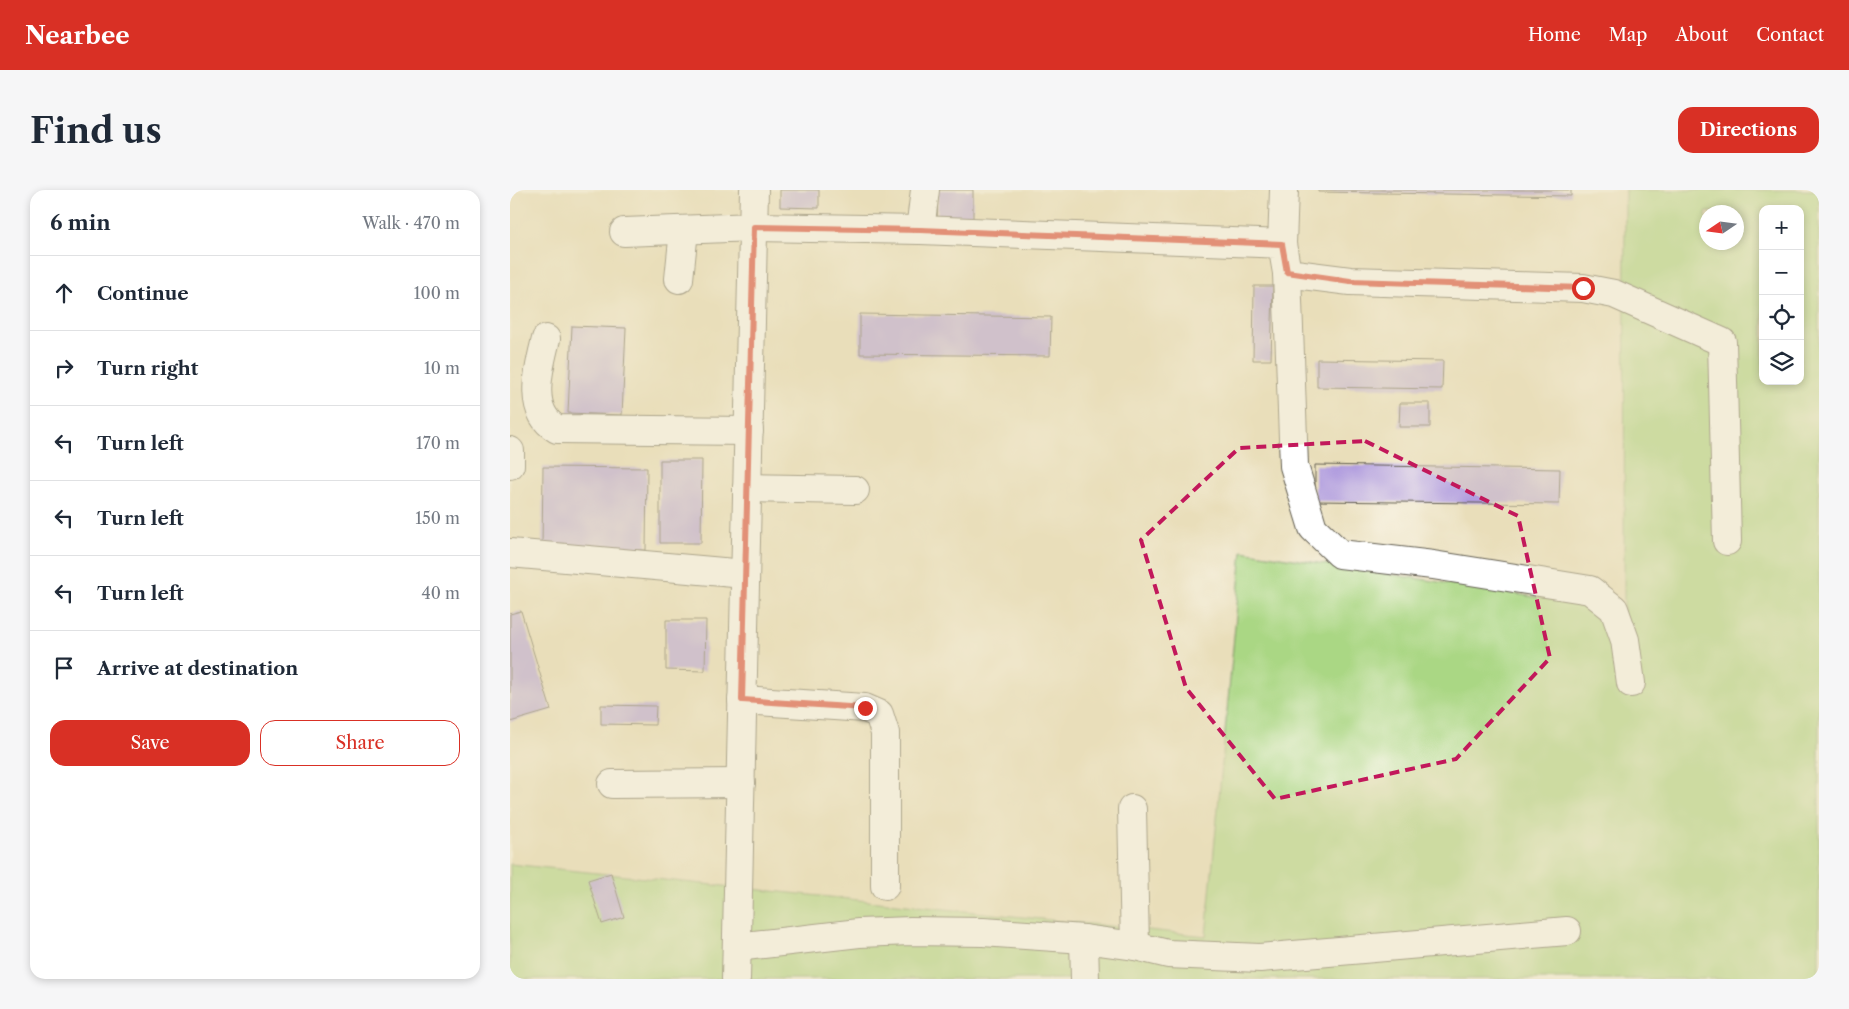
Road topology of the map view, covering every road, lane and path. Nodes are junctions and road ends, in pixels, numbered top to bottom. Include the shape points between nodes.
1 (754, 190) edge
2 (925, 190) edge
3 (1284, 190) edge
4 (754, 227) junction
5 (684, 230) junction
6 (920, 230) junction
7 (624, 232) dead end
8 (1282, 244) junction
9 (1287, 272) junction
10 (679, 279) dead end
11 (546, 339) dead end
12 (749, 431) junction
13 (510, 451) edge
14 (510, 465) edge
15 (747, 488) junction
16 (855, 490) dead end
17 (1727, 542) dead end
18 (510, 553) edge
19 (746, 574) junction
20 (1632, 683) dead end
21 (742, 700) junction
22 (741, 783) junction
23 (612, 784) dead end
24 (1132, 809) dead end
25 (885, 886) dead end
26 (1567, 931) dead end
27 (1084, 939) junction
28 (1134, 946) junction
29 (737, 947) junction
30 (736, 979) edge
31 (1085, 979) edge

1 - 4 main road
2 - 6 main road
3 - 8 main road
4 - 5 main road
4 - 6 main road
4 - 12 main road
5 - 7 main road
5 - 10 main road
6 - 8 main road
8 - 9 main road
9 - 17 main road via 1350,281 1583,288 1614,294 1722,342
9 - 20 main road via 1294,466 1313,528 1340,554 1590,590 1614,608 1625,640
11 - 12 main road via 538,374 538,406 545,422 557,429
12 - 15 main road
13 - 14 main road
15 - 16 main road
15 - 19 main road
18 - 19 main road
19 - 21 main road
21 - 22 main road
21 - 25 main road via 865,708 879,714 885,733
22 - 23 main road
22 - 29 main road
24 - 28 main road
26 - 28 main road via 1260,958 1168,954
27 - 28 main road
27 - 29 main road via 912,931 859,933
27 - 31 main road
29 - 30 main road

